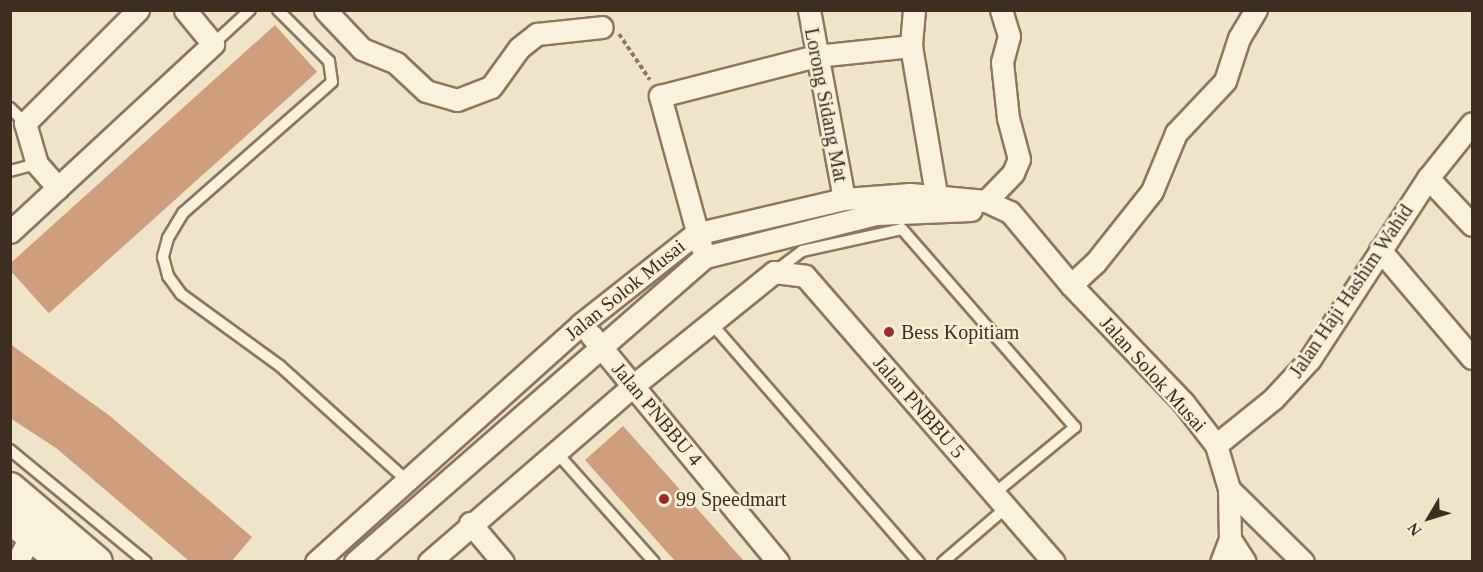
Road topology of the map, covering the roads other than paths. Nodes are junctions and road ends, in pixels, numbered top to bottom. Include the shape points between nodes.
1 (138, 10) edge
2 (185, 10) edge
3 (250, 10) edge
4 (278, 10) edge
5 (325, 10) edge
6 (809, 10) edge
7 (914, 10) edge
8 (1001, 10) edge
9 (1256, 10) edge
10 (602, 27) road end
11 (213, 44) junction
12 (912, 46) junction
13 (816, 56) junction
14 (18, 115) edge
15 (1473, 123) edge
16 (37, 164) junction
17 (10, 171) edge
18 (1428, 178) junction
19 (58, 188) junction
20 (936, 194) junction
21 (844, 199) junction
22 (987, 201) junction
23 (1010, 213) junction
24 (1473, 225) edge
25 (10, 232) edge
26 (695, 234) junction
27 (1380, 250) junction
28 (705, 257) junction
29 (774, 272) junction
30 (1071, 285) junction
31 (711, 323) junction
32 (581, 324) junction
33 (600, 345) junction
34 (1473, 358) edge
35 (634, 385) junction
36 (1216, 445) junction
37 (10, 450) edge
38 (556, 452) junction
39 (404, 478) junction
40 (1228, 489) junction
41 (1001, 500) junction
42 (18, 521) edge
43 (470, 523) junction
44 (1230, 539) junction
45 (331, 546) junction
46 (63, 561) edge
47 (97, 561) edge
48 (111, 561) edge
49 (146, 561) edge
50 (310, 561) edge
51 (316, 561) edge
52 (356, 561) edge
53 (429, 561) edge
54 (503, 561) edge
55 (654, 561) edge
56 (778, 561) edge
57 (919, 561) edge
58 (943, 561) edge
59 (1054, 561) edge
60 (1221, 561) edge
61 (1245, 561) edge
62 (1303, 561) edge

1 - 14 street
2 - 11 street
3 - 11 lane
4 - 39 lane via 328,60 332,82 183,213 168,238 163,257 168,276 181,294 280,366
5 - 10 street via 362,49 396,63 426,91 457,100 491,87 519,48 537,34
6 - 13 street, Lorong Sidang Mat
7 - 12 street
8 - 22 street via 1009,30 1002,62 1008,118 1019,159 1013,173
9 - 30 street via 1239,38 1226,81 1176,133 1152,191 1095,263
11 - 19 street
12 - 13 street
12 - 20 street
13 - 21 street, Lorong Sidang Mat
13 - 26 street via 660,96
14 - 16 street
15 - 18 street, Jalan Haji Hashim Wahid
16 - 17 lane
16 - 19 street
18 - 24 street
18 - 27 street, Jalan Haji Hashim Wahid
19 - 25 street
20 - 21 street, Jalan Solok Musai
20 - 22 street, Jalan Solok Musai
21 - 26 street, Jalan Solok Musai
22 - 23 street, Jalan Solok Musai
23 - 28 street, Jalan Solok Musai via 876,214
23 - 30 street, Jalan Solok Musai
26 - 28 street
26 - 32 street, Jalan Solok Musai
27 - 34 street
27 - 36 street, Jalan Haji Hashim Wahid via 1310,359 1273,399
28 - 33 street, Jalan Solok Musai
29 - 31 street
29 - 41 street, Jalan PNBBU 5 via 805,276
29 - 41 lane via 802,251 902,229 1075,427
30 - 36 street, Jalan Solok Musai via 1183,402
31 - 35 street
31 - 57 lane
32 - 33 street, Jalan PNBBU 4
32 - 39 street, Jalan Solok Musai
33 - 35 street, Jalan PNBBU 4
33 - 52 street, Jalan Solok Musai
35 - 38 street
35 - 56 street, Jalan PNBBU 4
36 - 40 street, Jalan Solok Musai
37 - 49 lane
38 - 43 street
38 - 55 lane
39 - 45 street, Jalan Solok Musai
40 - 44 street, Jalan Solok Musai
40 - 62 street
41 - 58 lane
41 - 59 street, Jalan PNBBU 5
42 - 46 main road
42 - 47 main road
42 - 48 main road
43 - 53 street
43 - 54 street
44 - 60 street, Jalan Solok Musai
44 - 61 street
45 - 50 lane
45 - 51 street, Jalan Solok Musai

